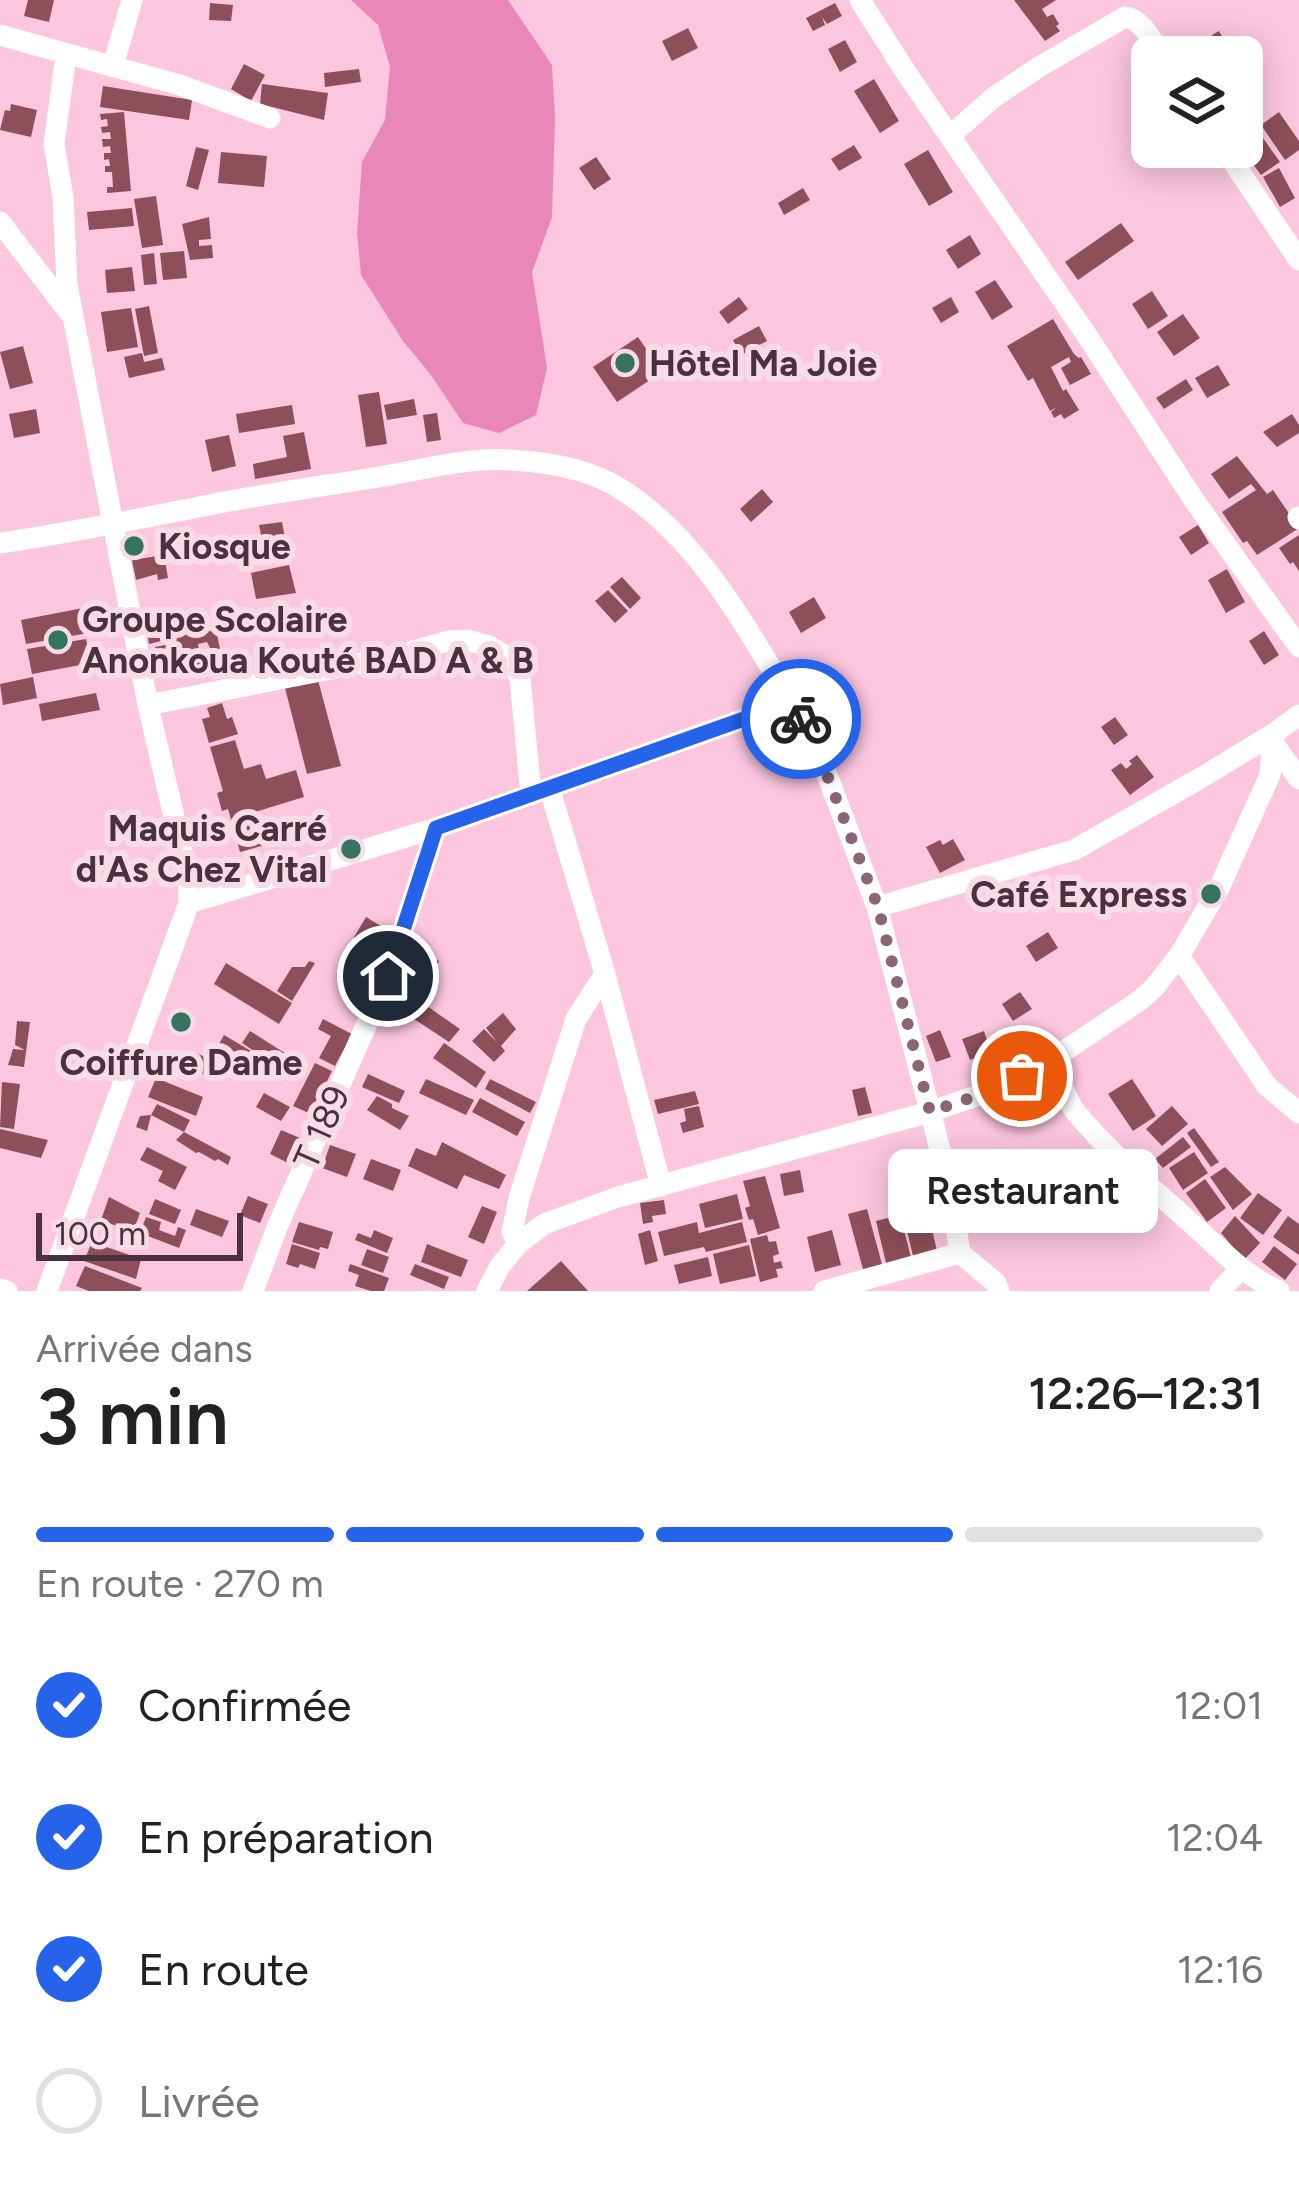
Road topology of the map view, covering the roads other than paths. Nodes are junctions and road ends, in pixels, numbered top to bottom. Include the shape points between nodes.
1 (132, 0) edge
2 (860, 0) edge
3 (0, 35) edge
4 (1148, 36) edge
5 (67, 55) junction
6 (112, 66) junction
7 (270, 118) dead end
8 (951, 135) junction
9 (1237, 168) edge
10 (0, 222) edge
11 (1299, 260) edge
12 (74, 316) junction
13 (113, 526) junction
14 (0, 543) edge
15 (1299, 647) edge
16 (792, 702) junction
17 (148, 705) junction
18 (1299, 715) edge
19 (1273, 739) junction
20 (1299, 779) edge
21 (540, 792) junction
22 (436, 828) junction
23 (189, 902) junction
24 (878, 907) junction
25 (1179, 956) junction
26 (605, 974) junction
27 (1051, 1060) junction
28 (930, 1112) junction
29 (1299, 1113) edge
30 (662, 1186) junction
31 (518, 1244) junction
32 (960, 1253) junction
33 (1241, 1268) junction
34 (47, 1291) edge
35 (254, 1291) edge
36 (487, 1291) edge
37 (824, 1291) edge
38 (999, 1291) edge
39 (1220, 1291) edge
40 (1279, 1291) edge

1 - 6 street
2 - 8 street
3 - 5 street
4 - 8 street via 1125,16 1039,67
5 - 6 street
5 - 12 street via 54,143
6 - 7 street
8 - 15 street
9 - 11 street
10 - 12 street
12 - 13 street
13 - 14 street
13 - 16 street via 464,462 577,471 620,488 670,526 714,578
13 - 17 street
16 - 21 street
16 - 24 street
17 - 21 street via 467,640 510,658 520,678
17 - 23 street
18 - 19 street
19 - 20 street
19 - 24 street via 1074,850
19 - 25 street via 1270,775
21 - 22 street
21 - 26 street
22 - 23 street
22 - 35 street, T 189 via 388,976
23 - 34 street
24 - 28 street
25 - 27 street via 1154,989
25 - 29 street via 1267,1087
26 - 30 street
26 - 31 street via 576,1019 519,1198 512,1232
27 - 28 street
27 - 33 street via 1071,1108
28 - 30 street
28 - 32 street
30 - 31 street via 544,1223
31 - 36 street
32 - 37 street
32 - 38 street
33 - 39 street
33 - 40 street

